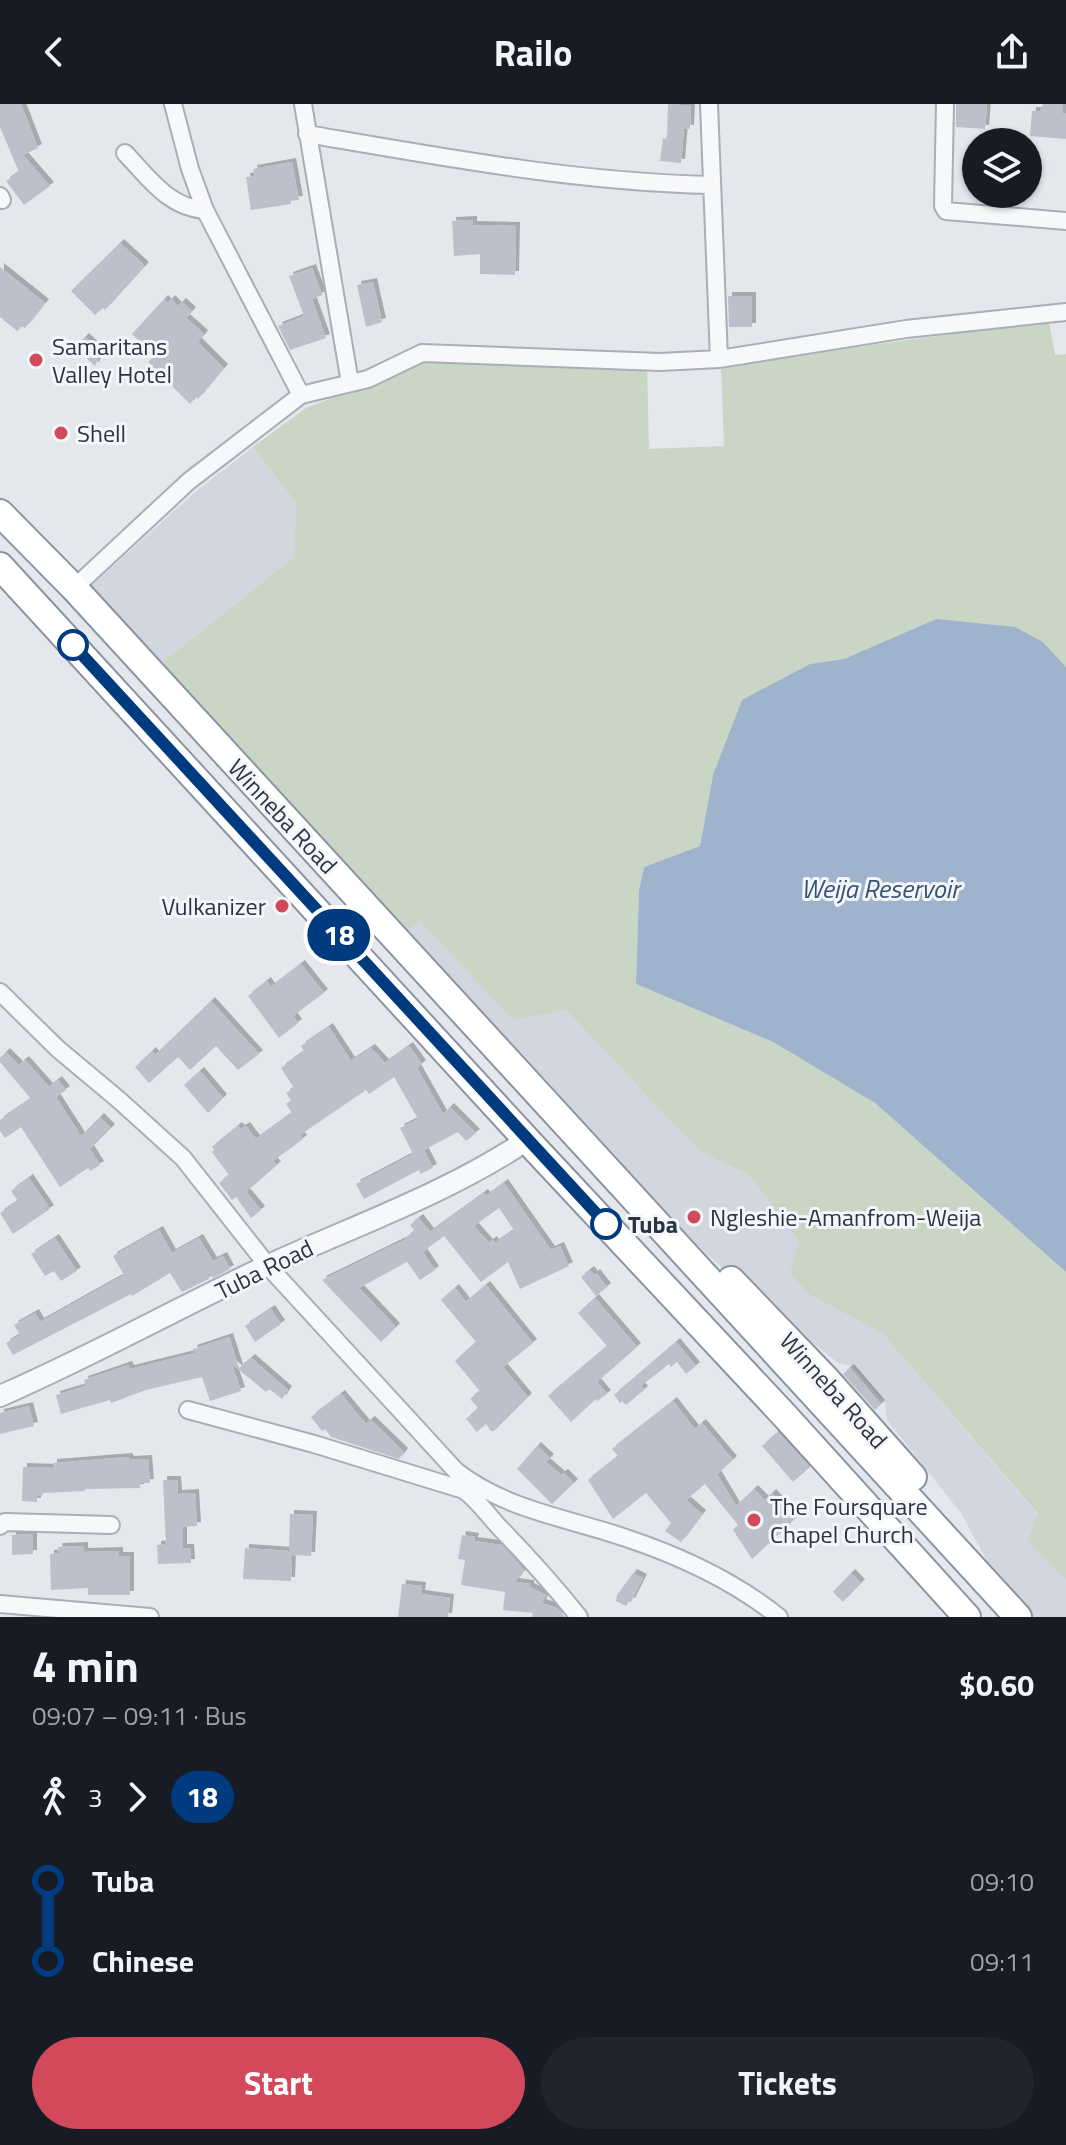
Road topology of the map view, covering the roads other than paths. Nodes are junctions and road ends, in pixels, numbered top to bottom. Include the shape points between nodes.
1 (173, 104) edge
2 (303, 104) edge
3 (709, 104) edge
4 (945, 104) edge
5 (307, 134) junction
6 (125, 153) dead end
7 (711, 185) junction
8 (205, 210) junction
9 (1066, 221) edge
10 (1066, 312) edge
11 (719, 359) junction
12 (350, 383) junction
13 (301, 395) junction
14 (0, 513) edge
15 (0, 566) edge
16 (74, 588) junction
17 (149, 671) junction
18 (121, 698) junction
19 (0, 992) edge
20 (7, 1008) edge
21 (527, 1140) junction
22 (268, 1266) junction
23 (0, 1396) edge
24 (188, 1410) dead end
25 (468, 1487) junction
26 (111, 1525) dead end
27 (0, 1526) edge
28 (0, 1604) edge
29 (960, 1609) edge
30 (150, 1617) edge
31 (579, 1617) edge
32 (779, 1617) edge
33 (1017, 1617) edge

1 - 8 street
2 - 5 street
3 - 7 street
4 - 9 street via 946,211
5 - 7 street via 490,165 641,184
5 - 12 street
6 - 8 street via 170,198
7 - 11 street
8 - 13 street
10 - 11 street via 906,329
11 - 12 street via 660,362 422,353
12 - 13 street
13 - 16 street via 189,481
14 - 16 highway, Winneba Road
15 - 18 highway, Winneba Road
16 - 17 highway, Winneba Road
17 - 18 highway
17 - 33 highway, Winneba Road via 661,1227 784,1349 949,1531
18 - 21 highway, Winneba Road
19 - 20 street
20 - 22 street via 183,1158
21 - 22 street, Tuba Road via 484,1169
21 - 29 highway, Winneba Road via 662,1284 689,1324 870,1527
22 - 23 street, Tuba Road
22 - 25 street
24 - 25 street
25 - 31 street
25 - 32 street via 677,1557 731,1584
26 - 27 street
28 - 30 street

